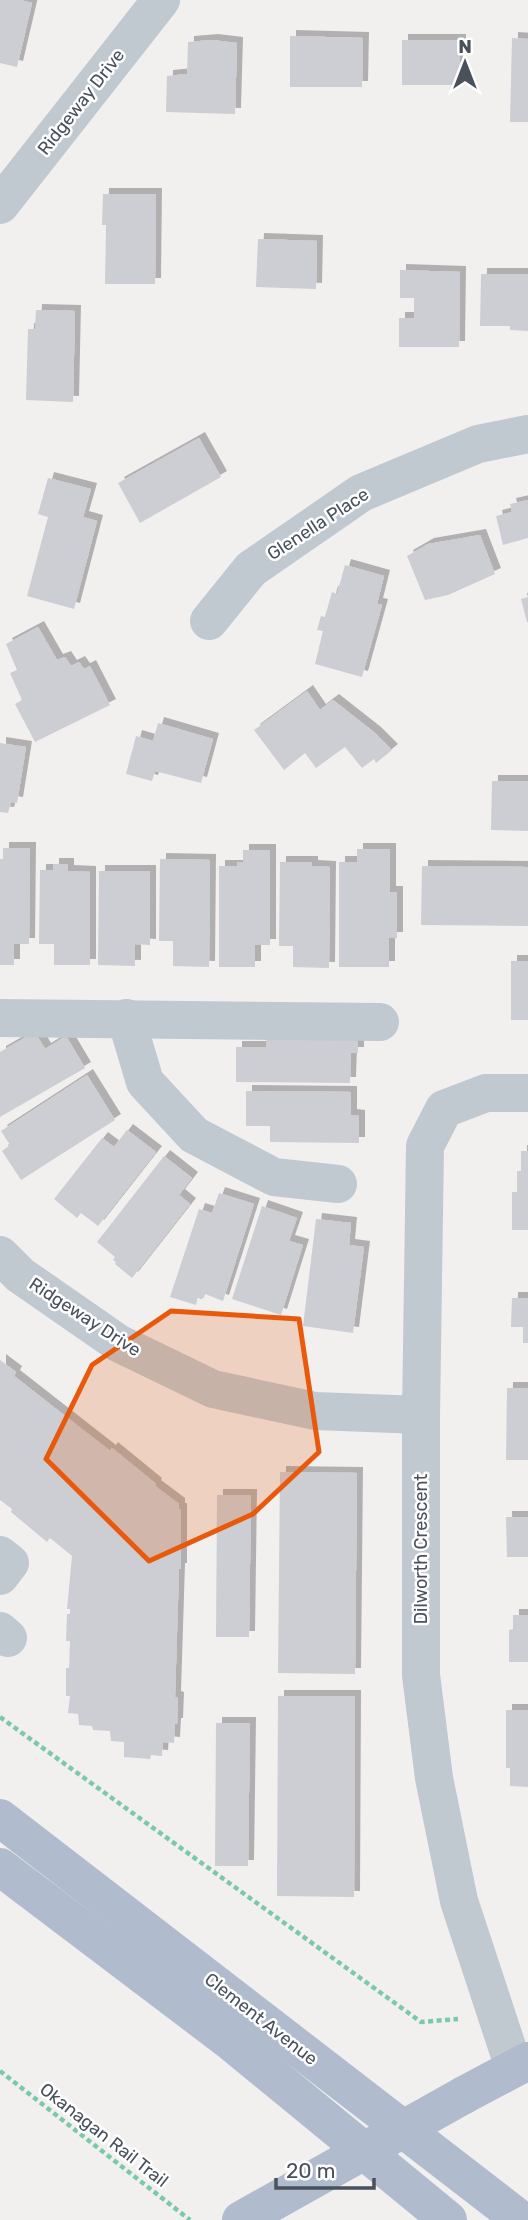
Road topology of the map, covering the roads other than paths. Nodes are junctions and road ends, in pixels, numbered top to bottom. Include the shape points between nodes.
1 (161, 0) edge
2 (0, 205) edge
3 (528, 434) edge
4 (209, 621) dead end
5 (0, 1018) edge
6 (126, 1018) junction
7 (380, 1022) dead end
8 (528, 1093) edge
9 (338, 1184) dead end
10 (0, 1255) edge
11 (421, 1415) junction
12 (0, 1555) edge
13 (0, 1576) edge
14 (0, 1818) edge
15 (0, 1867) edge
16 (521, 2064) edge
17 (241, 2220) edge
18 (448, 2220) edge
19 (521, 2220) edge

1 - 2 street, Ridgeway Drive
3 - 4 street, Glenella Place via 478,444 361,493 251,569
5 - 6 street
6 - 7 street
6 - 9 street via 145,1082 194,1135 274,1177
8 - 11 street, Dilworth Crescent via 486,1093 444,1109 425,1146
10 - 11 street, Ridgeway Drive via 20,1275 118,1343 213,1388 315,1411
11 - 16 street, Dilworth Crescent via 421,1675 434,1778 459,1901
12 - 13 street via 10,1563
14 - 19 main road, Clement Avenue
15 - 18 main road, Clement Avenue via 230,2040
16 - 17 main road, bridge

